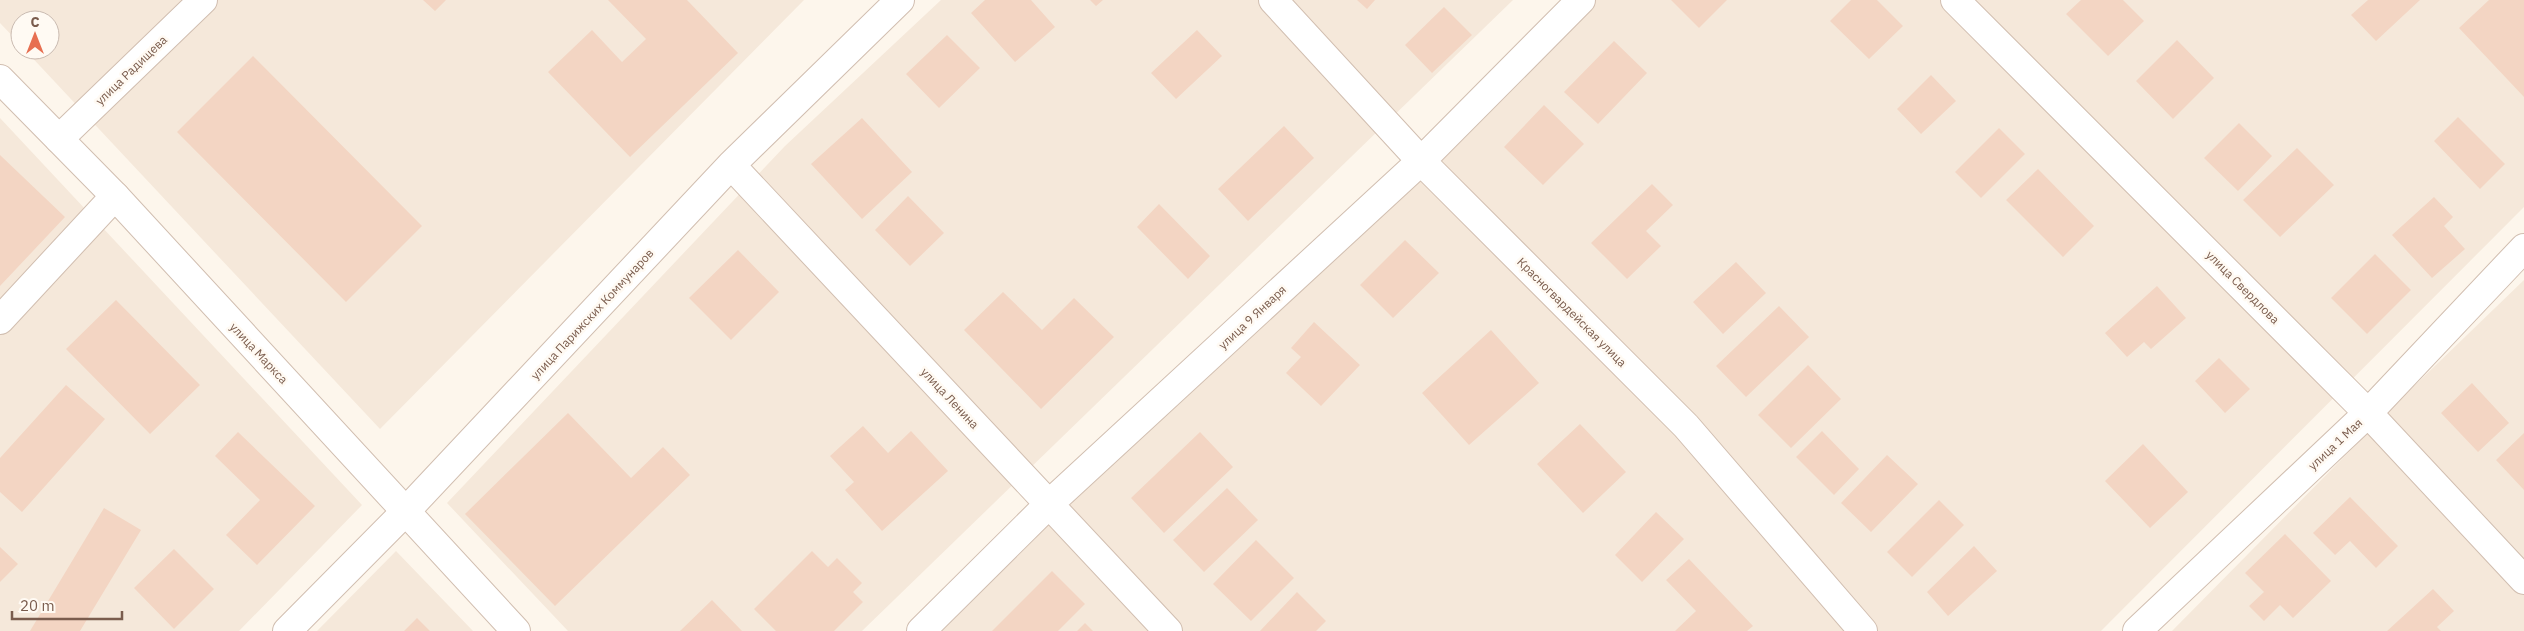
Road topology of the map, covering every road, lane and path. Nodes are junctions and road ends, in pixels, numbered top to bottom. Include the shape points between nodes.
1 (203, 0) edge
2 (900, 0) edge
3 (1273, 0) edge
4 (1581, 0) edge
5 (1955, 0) edge
6 (0, 78) edge
7 (59, 139) junction
8 (1421, 161) junction
9 (732, 165) junction
10 (115, 196) junction
11 (2524, 248) edge
12 (0, 320) edge
13 (2368, 413) junction
14 (1049, 504) junction
15 (405, 512) junction
16 (2524, 580) edge
17 (287, 631) edge
18 (516, 631) edge
19 (920, 631) edge
20 (1168, 631) edge
21 (1863, 631) edge
22 (2137, 631) edge

1 - 7 street, улица Радищева
2 - 9 street, улица Парижских Коммунаров
3 - 8 street, Красногвардейская улица
4 - 8 street, улица 9 Января
5 - 13 street, улица Свердлова
6 - 7 street, улица Маркса
7 - 10 street, улица Маркса
8 - 14 street, улица 9 Января
8 - 21 street, Красногвардейская улица via 1686,426
9 - 14 street, улица Ленина
9 - 15 street, улица Парижских Коммунаров
10 - 12 street
10 - 15 street, улица Маркса
11 - 13 street, улица 1 Мая
13 - 16 street, улица Свердлова
13 - 22 street, улица 1 Мая
14 - 19 street, улица 9 Января
14 - 20 street, улица Ленина
15 - 17 street, улица Парижских Коммунаров
15 - 18 street, улица Маркса

